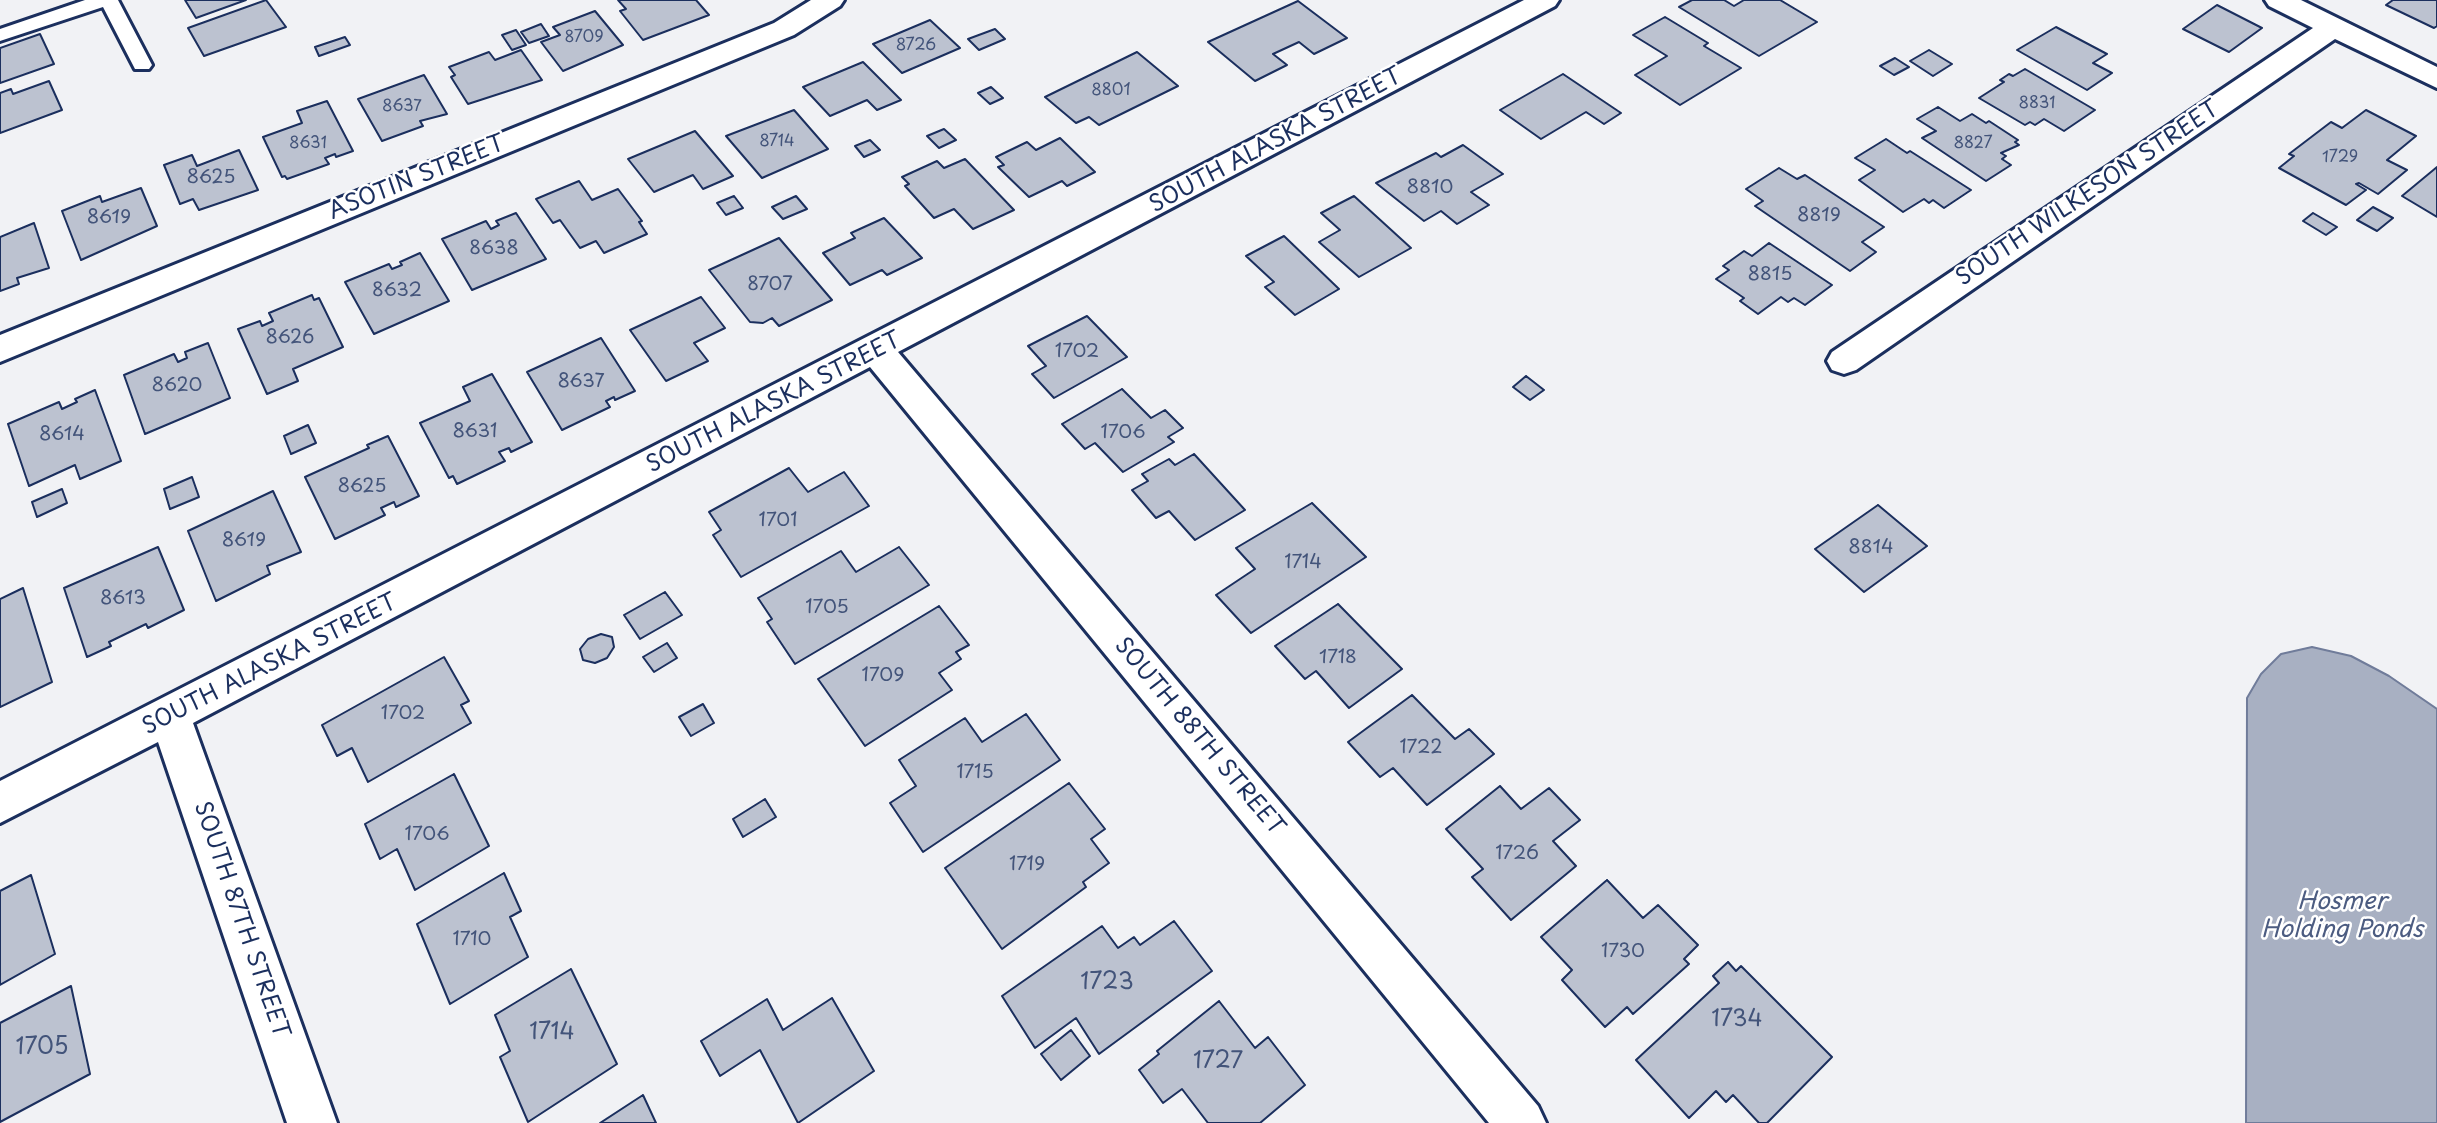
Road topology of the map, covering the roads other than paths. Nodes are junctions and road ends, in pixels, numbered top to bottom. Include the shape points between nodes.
1 (107, 0) edge
2 (830, 0) edge
3 (1545, 0) edge
4 (2279, 0) edge
5 (2333, 27) junction
6 (0, 35) edge
7 (142, 65) dead end
8 (2437, 79) edge
9 (0, 349) edge
10 (876, 350) junction
11 (1844, 361) dead end
12 (170, 717) junction
13 (0, 803) edge
14 (312, 1123) edge
15 (1521, 1123) edge

1 - 6 lane
1 - 7 lane
2 - 9 street, ASOTIN STREET via 784,29
3 - 10 street, SOUTH ALASKA STREET
4 - 5 street
5 - 8 street
5 - 11 street, SOUTH WILKESON STREET
10 - 12 street, SOUTH ALASKA STREET
10 - 15 street, SOUTH 88TH STREET
12 - 13 street, SOUTH ALASKA STREET
12 - 14 street, SOUTH 87TH STREET

